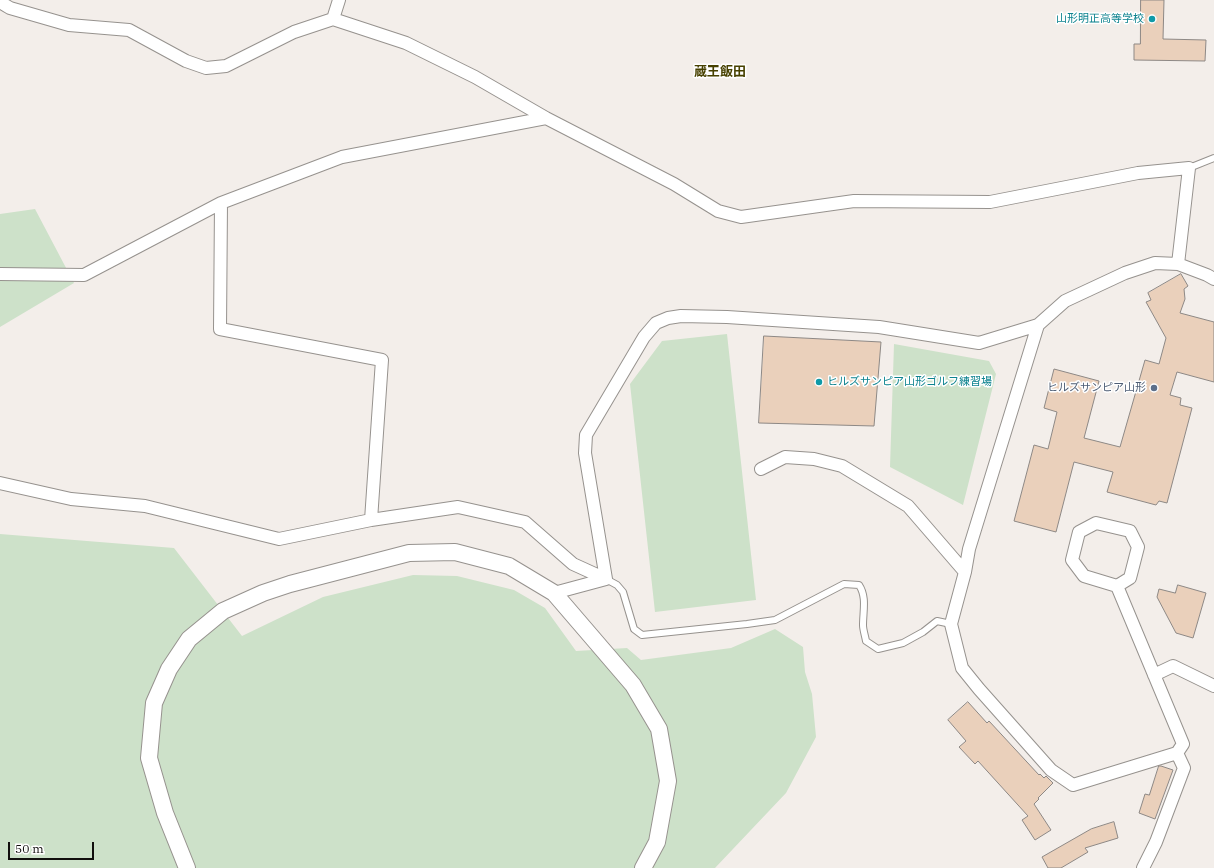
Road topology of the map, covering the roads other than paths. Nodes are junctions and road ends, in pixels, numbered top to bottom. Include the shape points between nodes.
1 (339, 0) edge
2 (0, 2) edge
3 (333, 19) junction
4 (546, 118) junction
5 (1214, 158) edge
6 (1190, 168) junction
7 (221, 203) junction
8 (1178, 264) junction
9 (0, 274) edge
10 (1214, 279) edge
11 (1038, 325) junction
12 (762, 469) dead end
13 (0, 483) edge
14 (371, 520) junction
15 (965, 572) junction
16 (606, 580) junction
17 (1118, 586) junction
18 (554, 593) junction
19 (951, 624) junction
20 (1154, 675) junction
21 (1214, 686) edge
22 (1177, 753) junction
23 (187, 868) edge
24 (643, 868) edge
25 (1143, 868) edge

1 - 3 street
2 - 3 street via 10,8 69,25 129,30 186,61 206,68 226,66 294,32
3 - 4 street via 406,44 475,77
4 - 6 street via 674,184 718,211 741,217 854,201 990,202 1138,173
4 - 7 street via 342,157
5 - 6 lane
6 - 8 street
7 - 9 street via 84,275
7 - 14 street via 220,328 382,360
8 - 10 street
8 - 11 street via 1155,263 1125,273 1065,301
11 - 15 street via 969,550
11 - 16 street via 979,343 836,323 681,316 656,323 644,337 586,435 585,453
12 - 15 street via 785,457 842,466 908,506
13 - 14 street via 71,499 145,506 279,539
14 - 16 street via 458,507 525,522 573,564
15 - 19 street
16 - 18 street
16 - 19 lane via 617,585 623,592 634,629 642,634 775,620 844,584 859,585 863,591 863,627 866,640 878,649 903,643 937,621
17 - 17 street via 1084,576 1072,560 1079,532 1096,523 1130,531 1138,547 1130,578
17 - 20 street
18 - 23 street via 509,566 455,552 409,553 290,584 223,611 189,639 169,669 154,703 150,758 165,814
18 - 24 street via 633,686 659,729 668,781 657,842
19 - 22 street via 962,668 1051,770 1073,785
20 - 21 street via 1173,666
20 - 22 street via 1183,744
22 - 25 street via 1184,768 1156,842

